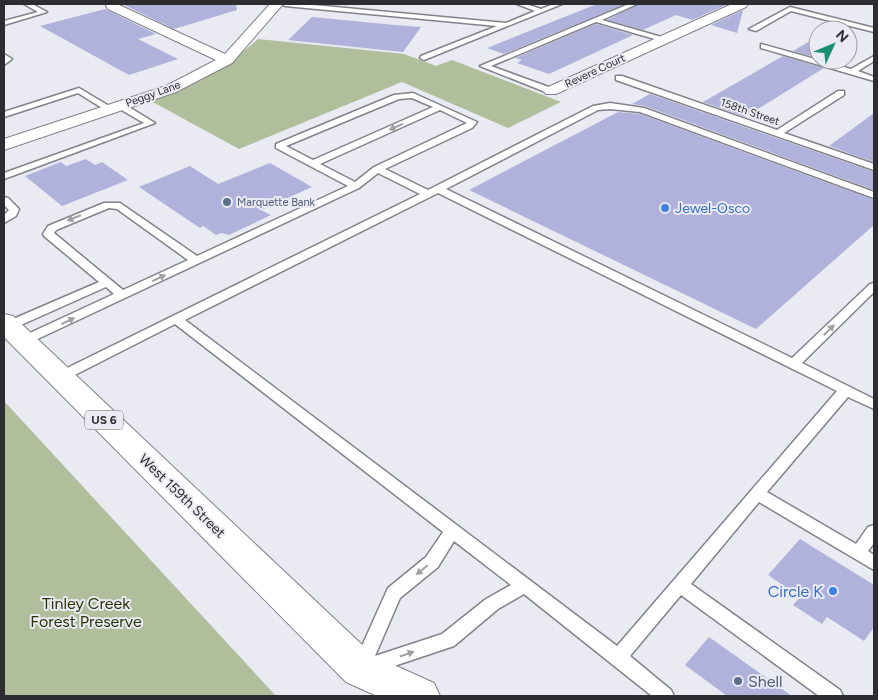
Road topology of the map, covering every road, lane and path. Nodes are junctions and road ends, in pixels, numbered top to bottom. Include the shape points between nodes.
1 (28, 4) edge
2 (277, 4) edge
3 (285, 4) edge
4 (520, 4) edge
5 (560, 4) edge
6 (634, 4) edge
7 (742, 4) edge
8 (112, 6) dead end
9 (541, 11) junction
10 (596, 20) junction
11 (4, 23) edge
12 (506, 25) junction
13 (753, 29) dead end
14 (874, 30) edge
15 (662, 40) junction
16 (764, 46) dead end
17 (4, 56) edge
18 (424, 58) dead end
19 (874, 58) edge
20 (228, 60) junction
21 (4, 63) edge
22 (852, 72) junction
23 (619, 78) dead end
24 (874, 79) edge
25 (551, 91) joint
26 (841, 93) dead end
27 (116, 107) junction
28 (440, 108) junction
29 (4, 115) edge
30 (778, 133) junction
31 (4, 145) edge
32 (312, 164) junction
33 (874, 167) edge
34 (377, 169) junction
35 (4, 176) edge
36 (356, 186) junction
37 (433, 192) junction
38 (874, 195) edge
39 (4, 200) edge
40 (4, 220) edge
41 (196, 260) junction
42 (106, 283) junction
43 (874, 286) edge
44 (122, 295) junction
45 (176, 319) junction
46 (12, 330) edge
47 (794, 364) junction
48 (60, 376) junction
49 (846, 390) junction
50 (874, 404) edge
51 (758, 494) junction
52 (452, 531) junction
53 (874, 531) edge
54 (858, 553) junction
55 (874, 563) edge
56 (680, 585) junction
57 (524, 586) junction
58 (618, 657) junction
59 (366, 683) edge
60 (420, 696) edge
61 (665, 696) edge
62 (834, 696) edge

1 - 11 lane via 44,12
2 - 20 street, Peggy Lane
3 - 12 lane
4 - 9 lane
5 - 9 lane
6 - 10 lane, Revere Court
7 - 15 street, Revere Court
8 - 20 street
9 - 12 lane
10 - 15 lane
10 - 25 lane, Revere Court via 484,66
12 - 18 lane
13 - 14 lane via 790,9
15 - 25 street, Revere Court
16 - 22 lane
17 - 21 lane via 8,59
19 - 22 lane
20 - 27 street, Peggy Lane via 171,89
22 - 24 lane
23 - 30 lane, 158th Street
26 - 30 lane
27 - 29 lane via 79,90
27 - 31 street, Peggy Lane
27 - 35 lane via 151,123
28 -> 32 lane
28 - 32 lane via 413,95 397,97 279,146
28 - 34 lane via 472,122
30 - 33 lane, 158th Street
32 - 36 lane
34 - 36 lane
34 - 37 lane
36 - 41 lane
37 - 38 lane via 596,108 610,106 641,110
37 - 45 lane
37 - 47 lane
39 - 40 lane via 14,209
41 -> 42 lane via 120,206 108,205 52,228 48,234
44 -> 41 lane
42 - 44 lane
42 - 46 lane
47 -> 43 lane
46 -> 44 lane
45 - 48 lane
45 - 52 lane
46 - 48 main road, West 159th Street / US 6
47 - 49 lane
48 - 59 main road, West 159th Street / US 6
49 - 50 lane
49 - 51 lane
51 - 54 lane
51 - 56 lane
52 - 57 lane
52 -> 59 lane via 432,562 394,593
53 - 54 lane
54 - 55 lane
56 - 58 lane
56 - 62 lane
57 - 58 lane
59 -> 57 lane via 448,640 492,604
58 - 61 lane
59 - 60 main road, West 159th Street / US 6

